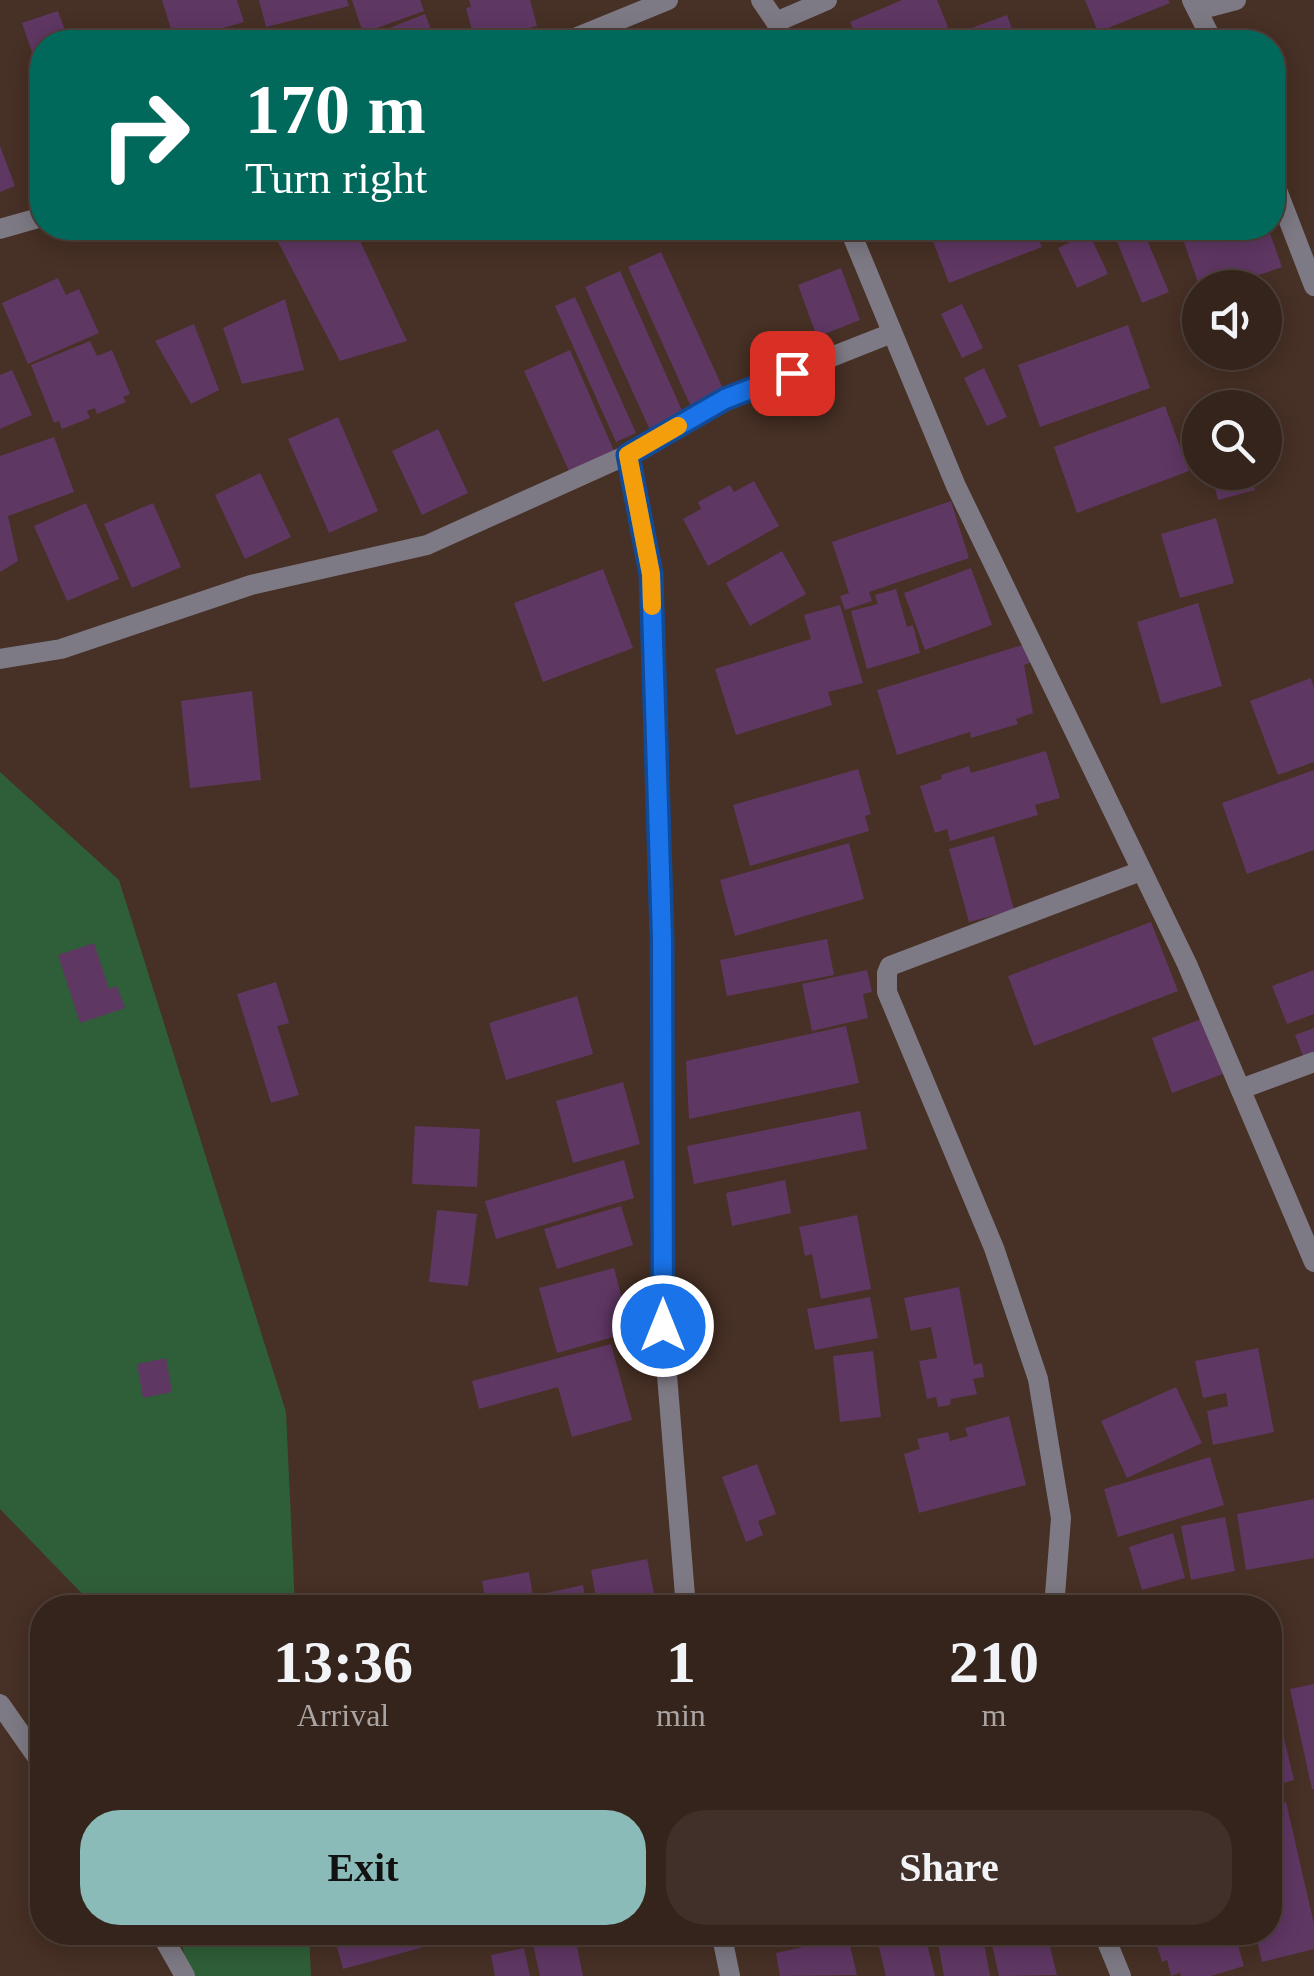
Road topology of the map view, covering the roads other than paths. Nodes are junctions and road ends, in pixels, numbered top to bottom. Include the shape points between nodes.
1 (668, 0) edge
2 (761, 0) edge
3 (827, 0) edge
4 (1236, 0) edge
5 (1195, 5) edge
6 (776, 22) junction
7 (594, 30) edge
8 (779, 30) edge
9 (1207, 30) edge
10 (1285, 211) edge
11 (30, 221) edge
12 (0, 229) edge
13 (854, 240) edge
14 (1314, 286) edge
15 (892, 333) junction
16 (628, 455) junction
17 (0, 659) edge
18 (1141, 871) junction
19 (1314, 1062) edge
20 (1241, 1089) junction
21 (1314, 1262) edge
22 (685, 1595) edge
23 (1055, 1595) edge
24 (0, 1704) edge
25 (30, 1747) edge
26 (167, 1945) edge
27 (724, 1945) edge
28 (1109, 1945) edge
29 (185, 1976) edge
30 (730, 1976) edge
31 (1122, 1976) edge

1 - 7 street
2 - 6 street
3 - 6 street
4 - 5 street
5 - 9 street
6 - 8 street
10 - 14 street
11 - 12 street
13 - 15 street
15 - 16 street via 725,399
15 - 18 street via 956,486
16 - 17 street via 427,545 251,585 61,649
16 - 22 street via 651,574 662,938 663,1326
18 - 20 street
18 - 23 street via 890,966 887,973 887,992 994,1248 1038,1379 1061,1518
19 - 20 street
20 - 21 street
24 - 25 street
26 - 29 street
27 - 30 street
28 - 31 street

